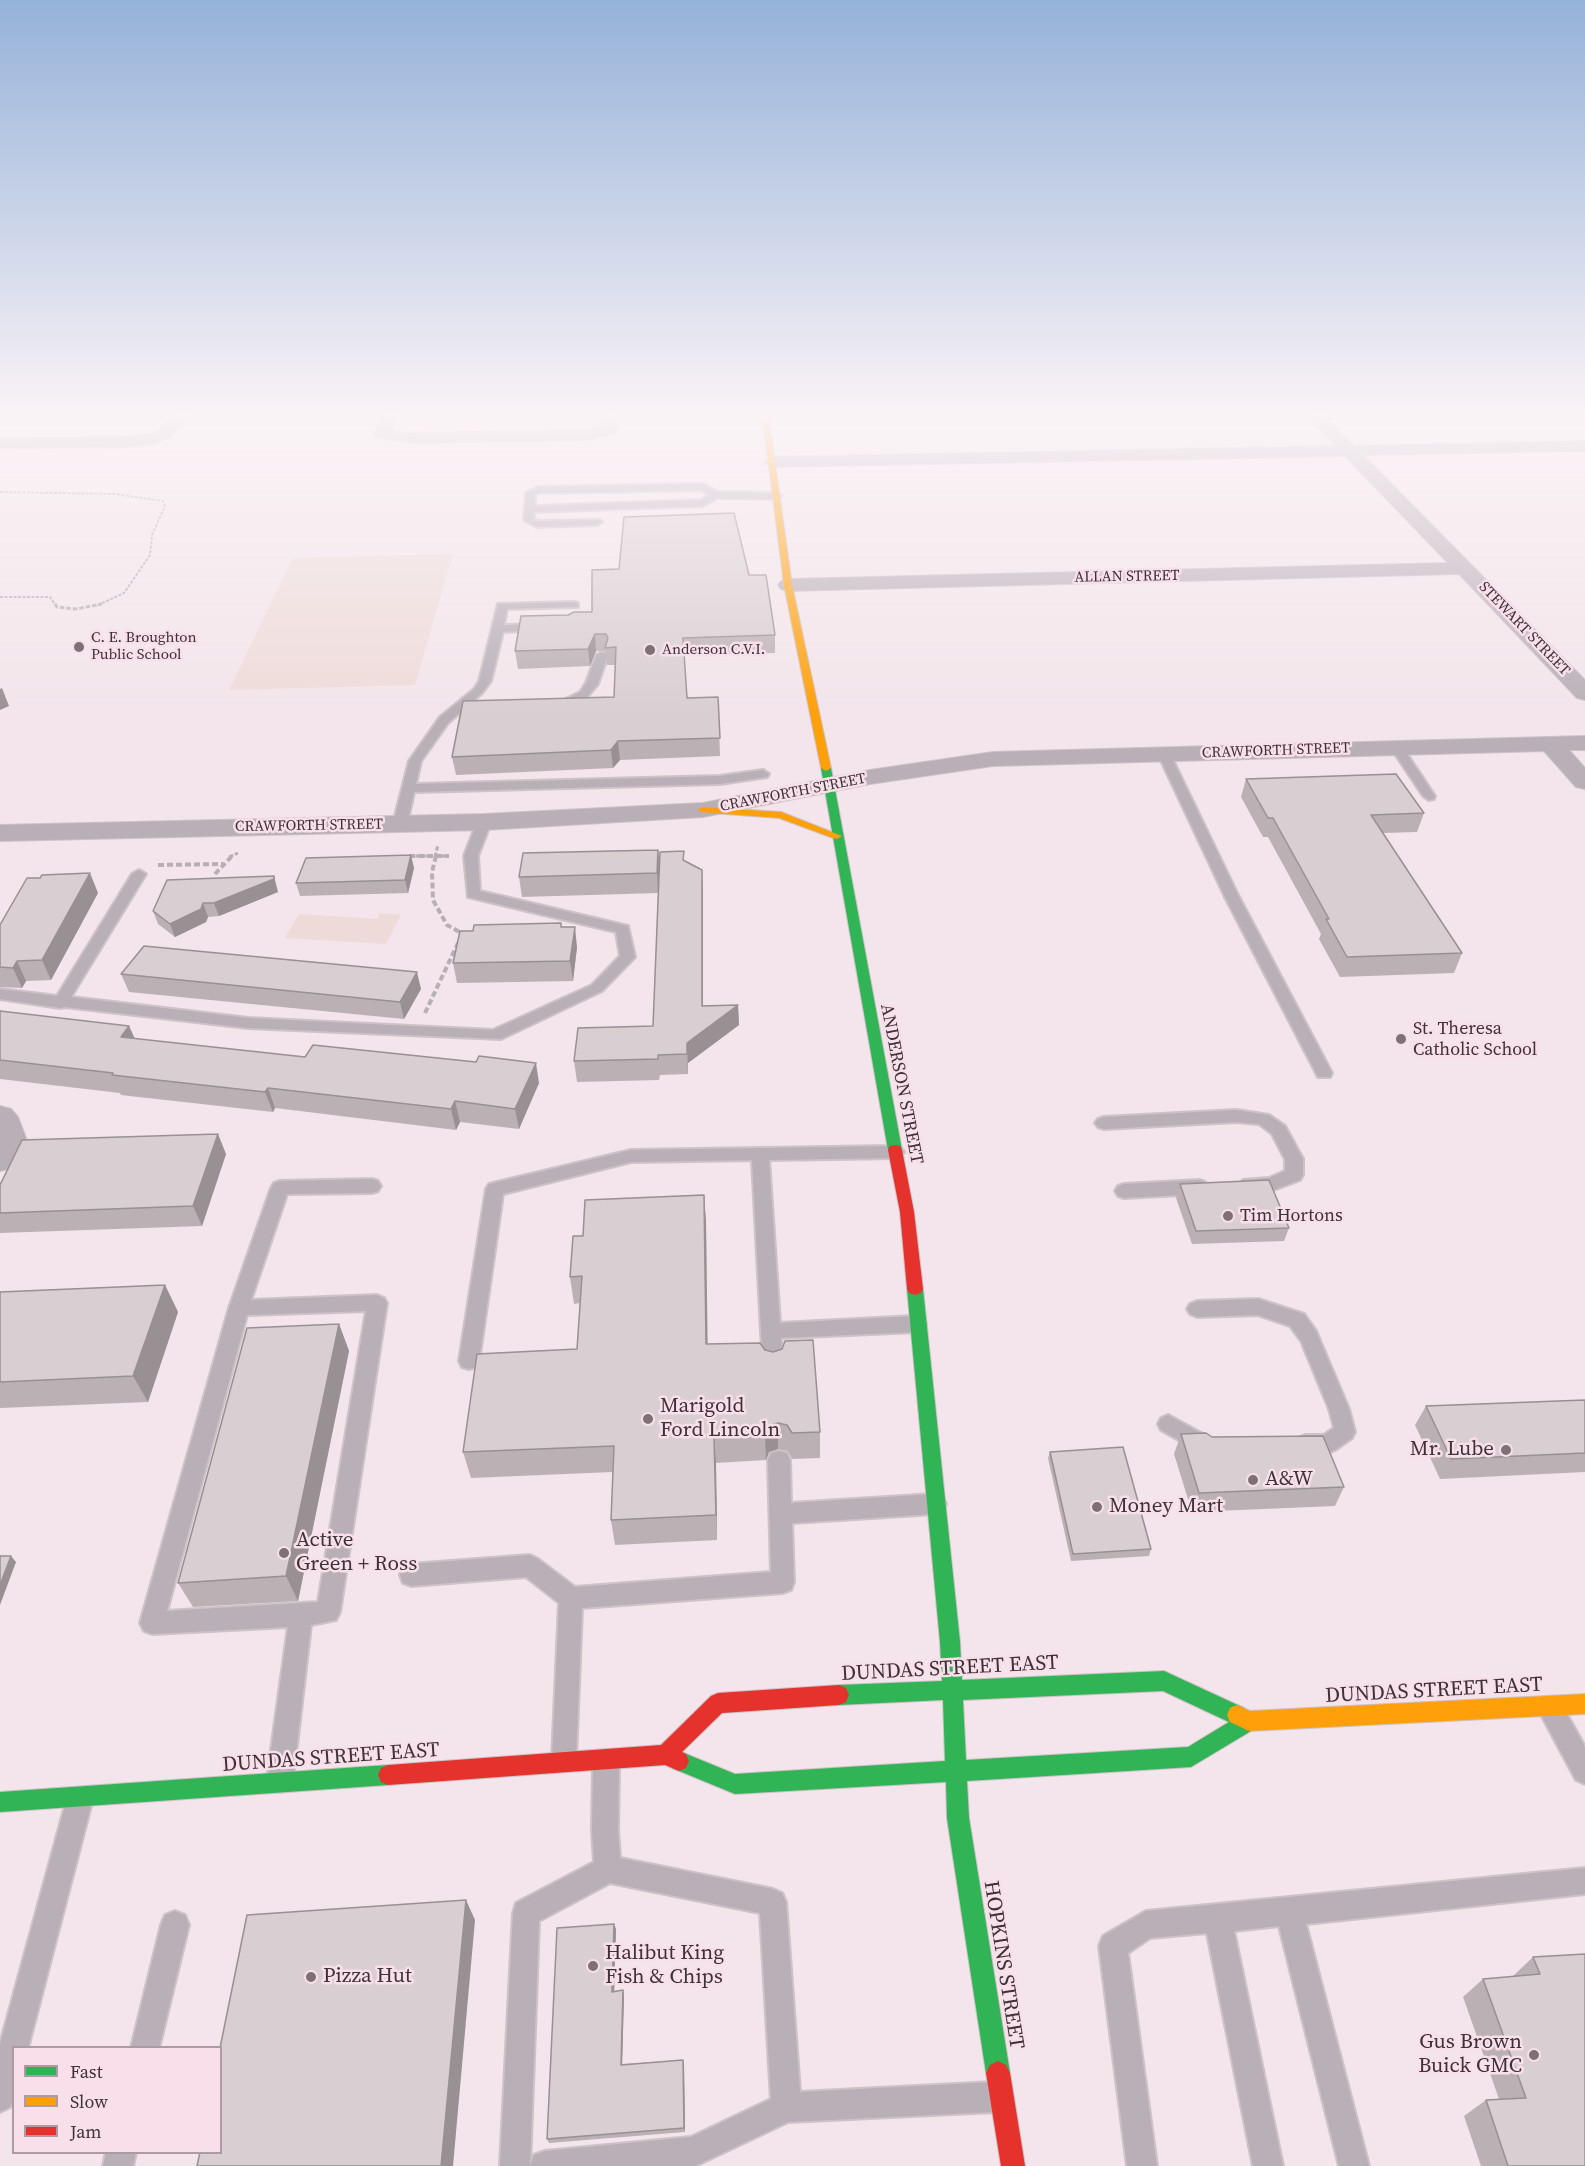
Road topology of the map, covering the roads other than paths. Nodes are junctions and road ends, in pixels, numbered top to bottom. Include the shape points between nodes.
1 (530, 513) edge
2 (778, 513) edge
3 (1412, 513) edge
4 (597, 522) dead end
5 (1466, 568) junction
6 (788, 585) junction
7 (574, 604) dead end
8 (549, 627) edge
9 (498, 629) junction
10 (602, 655) edge
11 (1585, 693) edge
12 (545, 709) edge
13 (455, 711) junction
14 (477, 712) edge
15 (1585, 743) edge
16 (1551, 744) junction
17 (1397, 748) junction
18 (1164, 754) junction
19 (763, 774) dead end
20 (1585, 782) edge
21 (830, 787) junction
22 (408, 788) junction
23 (1429, 796) dead end
24 (703, 810) junction
25 (484, 822) junction
26 (400, 824) junction
27 (0, 833) edge
28 (837, 836) junction
29 (139, 874) dead end
30 (0, 994) edge
31 (60, 1003) junction
32 (1324, 1073) dead end
33 (0, 1117) edge
34 (1104, 1123) dead end
35 (895, 1152) junction
36 (760, 1154) junction
37 (0, 1159) edge
38 (1237, 1185) edge
39 (372, 1186) dead end
40 (1215, 1186) edge
41 (1124, 1191) dead end
42 (239, 1308) junction
43 (1197, 1309) dead end
44 (916, 1324) junction
45 (771, 1330) junction
46 (469, 1361) dead end
47 (773, 1368) edge
48 (1168, 1424) dead end
49 (1283, 1444) edge
50 (1228, 1445) edge
51 (779, 1460) dead end
52 (936, 1504) junction
53 (780, 1514) junction
54 (411, 1575) dead end
55 (571, 1598) junction
56 (301, 1615) junction
57 (952, 1690) junction
58 (1585, 1704) edge
59 (1548, 1706) junction
60 (1249, 1721) junction
61 (664, 1755) junction
62 (606, 1758) junction
63 (564, 1763) junction
64 (956, 1770) junction
65 (1585, 1771) edge
66 (280, 1783) junction
67 (80, 1796) junction
68 (0, 1802) edge
69 (608, 1869) junction
70 (1585, 1881) edge
71 (1289, 1912) junction
72 (1218, 1919) junction
73 (175, 1925) dead end
74 (16, 2046) edge
75 (145, 2046) edge
76 (12, 2060) edge
77 (6, 2083) edge
78 (1002, 2097) junction
79 (786, 2107) junction
80 (515, 2166) edge
81 (544, 2166) edge
82 (1014, 2166) edge
83 (1142, 2166) edge
84 (1268, 2166) edge
85 (1354, 2166) edge

1 - 4 lane via 529,520 537,524
2 - 6 main road, ANDERSON STREET
3 - 5 street, STEWART STREET
5 - 6 street, ALLAN STREET
5 - 11 street, STEWART STREET
6 - 21 main road, ANDERSON STREET
7 - 9 lane via 502,606
8 - 9 lane
9 - 13 lane via 485,681
10 - 12 lane via 597,675 584,694 559,707
13 - 14 lane
13 - 22 lane via 422,748
15 - 16 street, CRAWFORTH STREET
16 - 17 street, CRAWFORTH STREET
16 - 20 street
17 - 18 street, CRAWFORTH STREET
17 - 23 lane
18 - 21 street, CRAWFORTH STREET via 993,759 870,777
18 - 32 lane via 1232,897
19 - 22 lane via 720,780
21 - 24 street, CRAWFORTH STREET
21 - 28 main road, ANDERSON STREET
22 - 26 lane
24 - 25 street, CRAWFORTH STREET
24 - 28 main road via 781,815
25 - 26 street, CRAWFORTH STREET
25 - 31 lane via 471,855 473,894 623,929 628,957 597,988 495,1035 248,1023
26 - 27 street, CRAWFORTH STREET
28 - 35 main road, ANDERSON STREET
29 - 31 lane
30 - 31 lane
33 - 37 street via 10,1138
34 - 38 lane via 1236,1116 1263,1119 1279,1130 1294,1159 1294,1176 1271,1184
35 - 36 lane
35 - 44 main road, ANDERSON STREET via 907,1212
36 - 45 lane
36 - 46 lane via 631,1156 495,1189
39 - 42 lane via 280,1188
40 - 41 lane
42 - 56 lane via 152,1623
42 - 56 lane via 377,1303 328,1612
43 - 49 lane via 1258,1307 1297,1320 1308,1337 1346,1432 1328,1444
44 - 45 lane
44 - 52 main road, ANDERSON STREET
45 - 47 lane
48 - 50 lane via 1205,1445
51 - 53 lane
52 - 53 lane
52 - 57 main road, ANDERSON STREET
53 - 55 lane via 783,1582
54 - 55 lane via 530,1566
55 - 63 lane
56 - 66 lane
57 - 60 main road, DUNDAS STREET EAST via 1164,1681
57 - 61 main road, DUNDAS STREET EAST via 718,1702
57 - 64 main road, ANDERSON STREET
58 - 59 main road, DUNDAS STREET EAST
59 - 60 main road, DUNDAS STREET EAST
59 - 65 lane
60 - 64 main road, DUNDAS STREET EAST via 1191,1757
61 - 62 main road, DUNDAS STREET EAST
61 - 64 main road, DUNDAS STREET EAST via 735,1784
62 - 63 main road, DUNDAS STREET EAST
62 - 69 lane
63 - 66 main road, DUNDAS STREET EAST
64 - 78 main road, HOPKINS STREET via 958,1818
66 - 67 main road, DUNDAS STREET EAST
67 - 68 main road, DUNDAS STREET EAST
67 - 74 lane
69 - 79 lane via 773,1902
69 - 80 lane via 526,1913
70 - 71 lane
71 - 72 lane
71 - 85 lane
72 - 83 lane via 1146,1925 1113,1946
72 - 84 lane
73 - 75 lane
76 - 77 lane
78 - 79 lane
78 - 82 main road, HOPKINS STREET
79 - 81 lane via 693,2152

